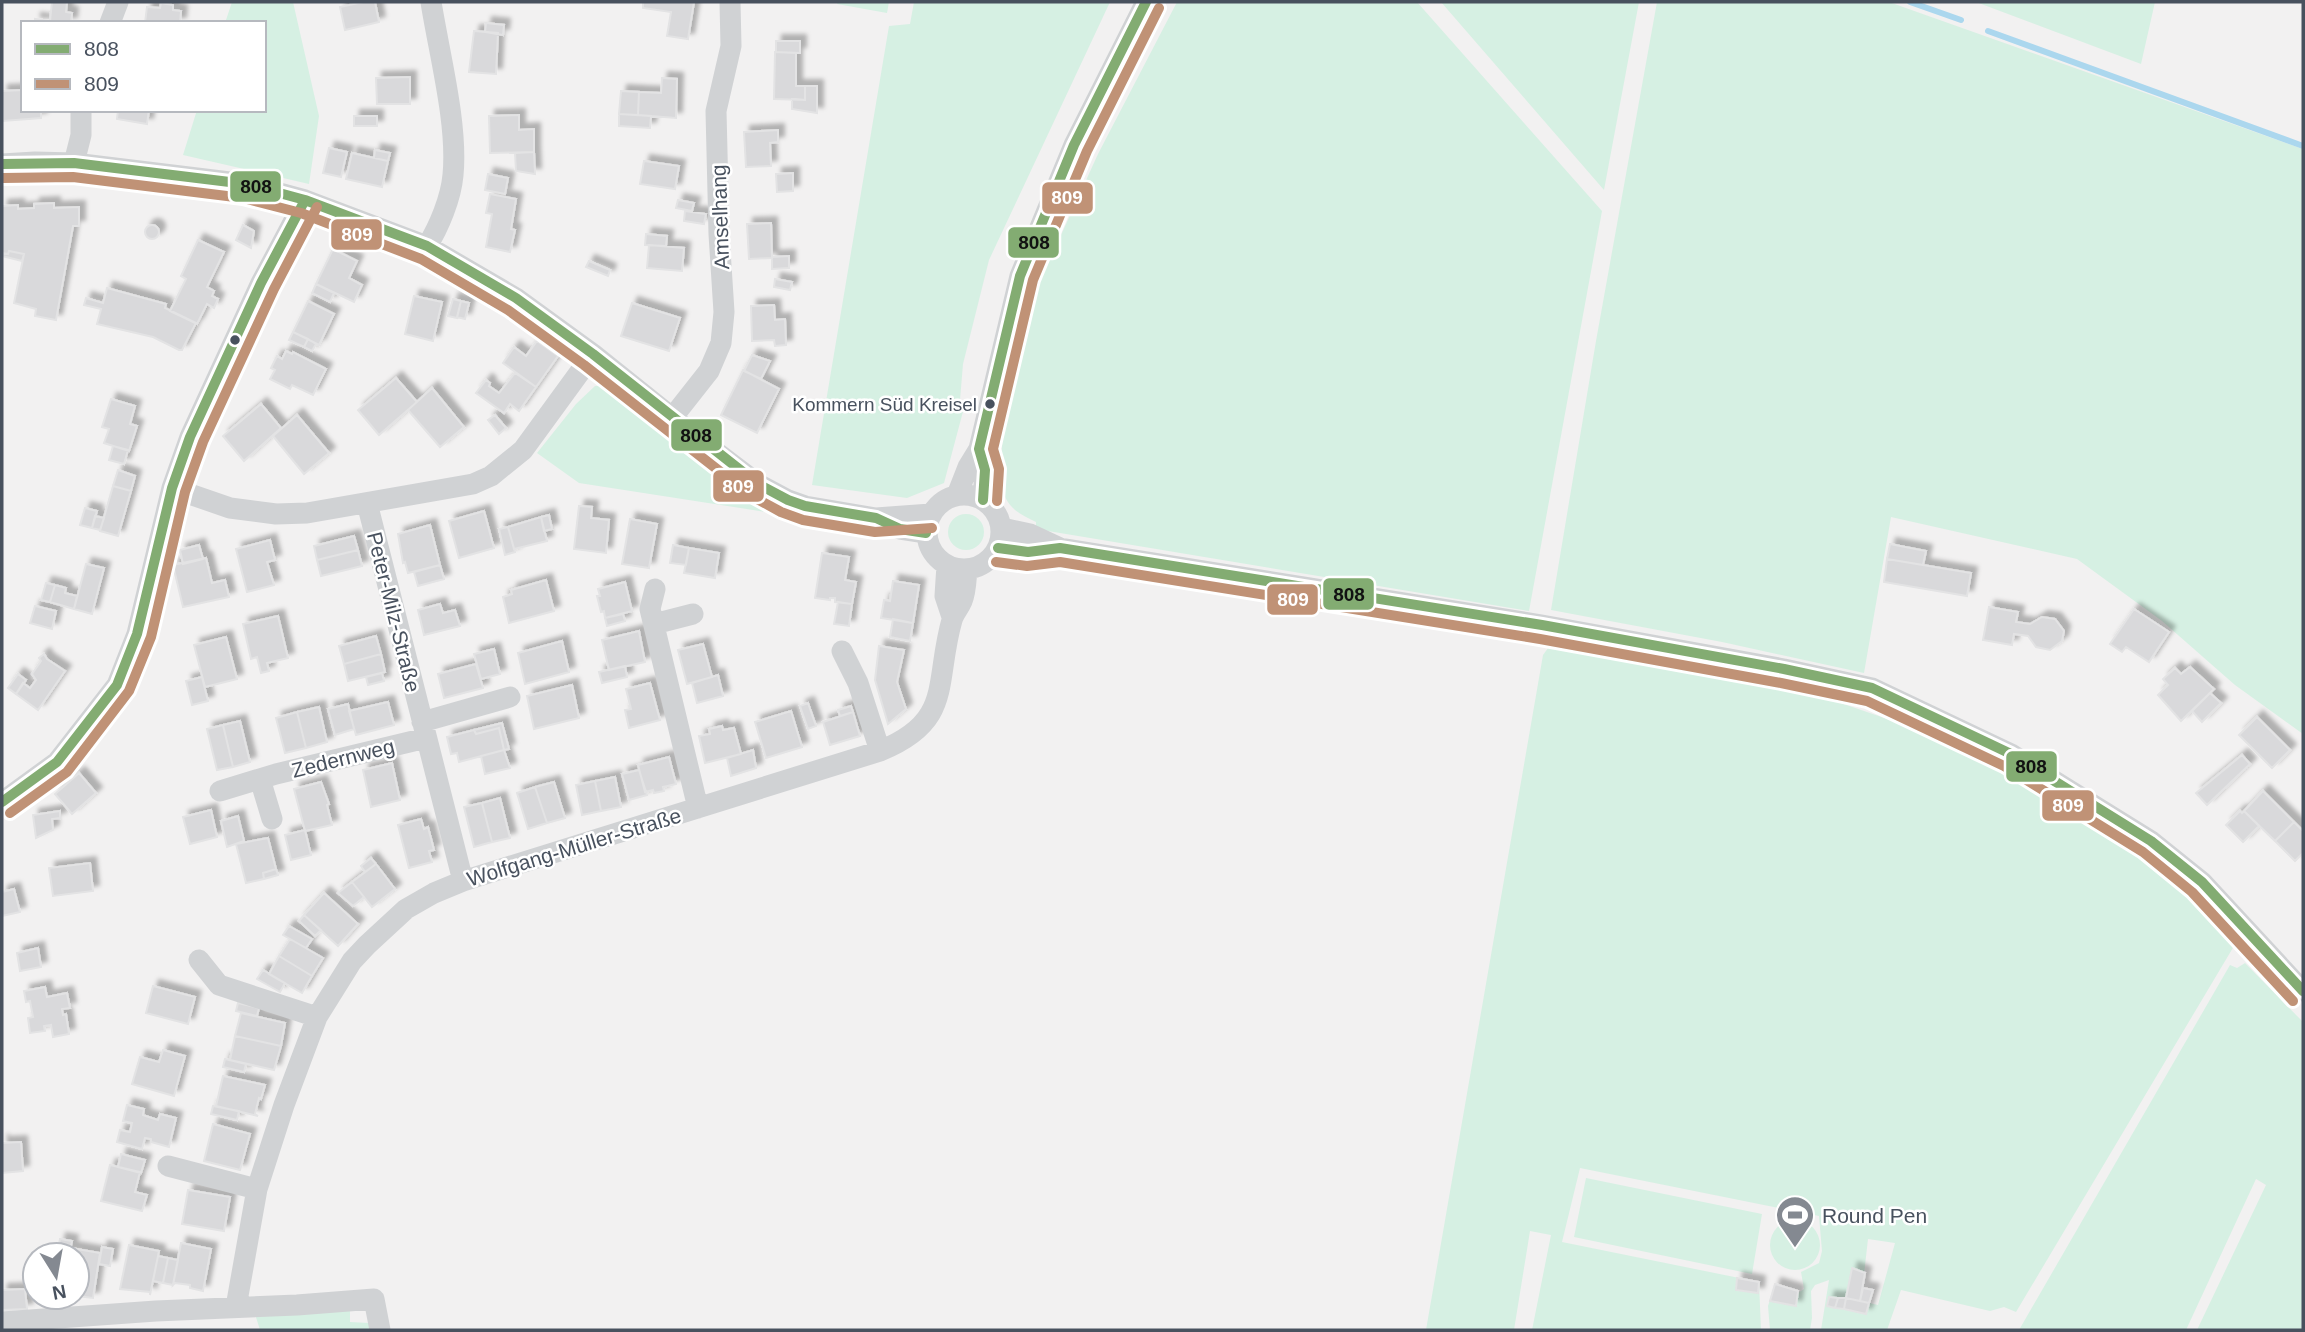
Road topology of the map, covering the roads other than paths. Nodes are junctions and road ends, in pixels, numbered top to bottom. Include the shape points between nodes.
1 (118, 2) edge
2 (431, 2) edge
3 (730, 2) edge
4 (1146, 2) edge
5 (111, 21) edge
6 (81, 112) edge
7 (74, 163) junction
8 (2, 164) edge
9 (304, 200) junction
10 (427, 246) junction
11 (593, 354) junction
12 (672, 418) junction
13 (979, 449) junction
14 (172, 488) junction
15 (957, 495) junction
16 (983, 500) junction
17 (367, 503) junction
18 (929, 523) junction
19 (1000, 538) junction
20 (957, 567) junction
21 (654, 589) dead end
22 (693, 614) dead end
23 (654, 624) junction
24 (842, 651) dead end
25 (510, 697) dead end
26 (424, 730) junction
27 (880, 751) junction
28 (260, 779) junction
29 (220, 791) dead end
30 (2, 802) edge
31 (698, 808) junction
32 (272, 819) dead end
33 (463, 881) junction
34 (199, 960) dead end
35 (2303, 991) edge
36 (317, 1017) junction
37 (168, 1166) dead end
38 (257, 1189) junction
39 (236, 1307) junction
40 (158, 1320) edge
41 (2, 1322) edge
42 (380, 1330) edge

1 - 5 street
2 - 10 street via 452,131 453,176 438,227
3 - 12 street, Amselhang via 731,46 716,111 724,312 721,343 709,371
4 - 13 street via 1074,145 1020,276
6 - 7 street
7 - 8 street
7 - 9 street via 246,184
9 - 10 street
9 - 14 street via 190,437
10 - 11 street via 516,298
11 - 12 street
11 - 17 street via 523,450 491,476 473,484
12 - 18 street via 758,484 788,500 876,518
13 - 15 street
13 - 16 street via 985,470
14 - 17 street via 230,508 276,514
14 - 30 street via 137,634 117,685 57,762
15 - 16 street
15 - 18 street via 938,505
16 - 19 street via 999,517
17 - 26 street, Peter-Milz-Straße
18 - 20 street via 932,552
19 - 20 street via 985,563
19 - 35 street via 1027,552 1060,548 1542,625 1872,688 2011,754 2151,841 2202,882
20 - 27 street, Wolfgang-Müller-Straße via 945,596 952,617 937,700 922,727
21 - 23 street via 650,609
22 - 23 street
23 - 31 street
24 - 27 street via 858,682
25 - 26 street, Peter-Milz-Straße
26 - 28 street, Zedernweg
26 - 33 street, Peter-Milz-Straße
27 - 31 street, Wolfgang-Müller-Straße
28 - 29 street, Zedernweg
28 - 32 street
31 - 33 street, Wolfgang-Müller-Straße
33 - 36 street, Wolfgang-Müller-Straße via 406,909 367,945
34 - 36 street via 219,985
36 - 38 street, Wolfgang-Müller-Straße
37 - 38 street
38 - 39 street, Wolfgang-Müller-Straße
39 - 40 street
39 - 42 street via 373,1300
40 - 41 street

